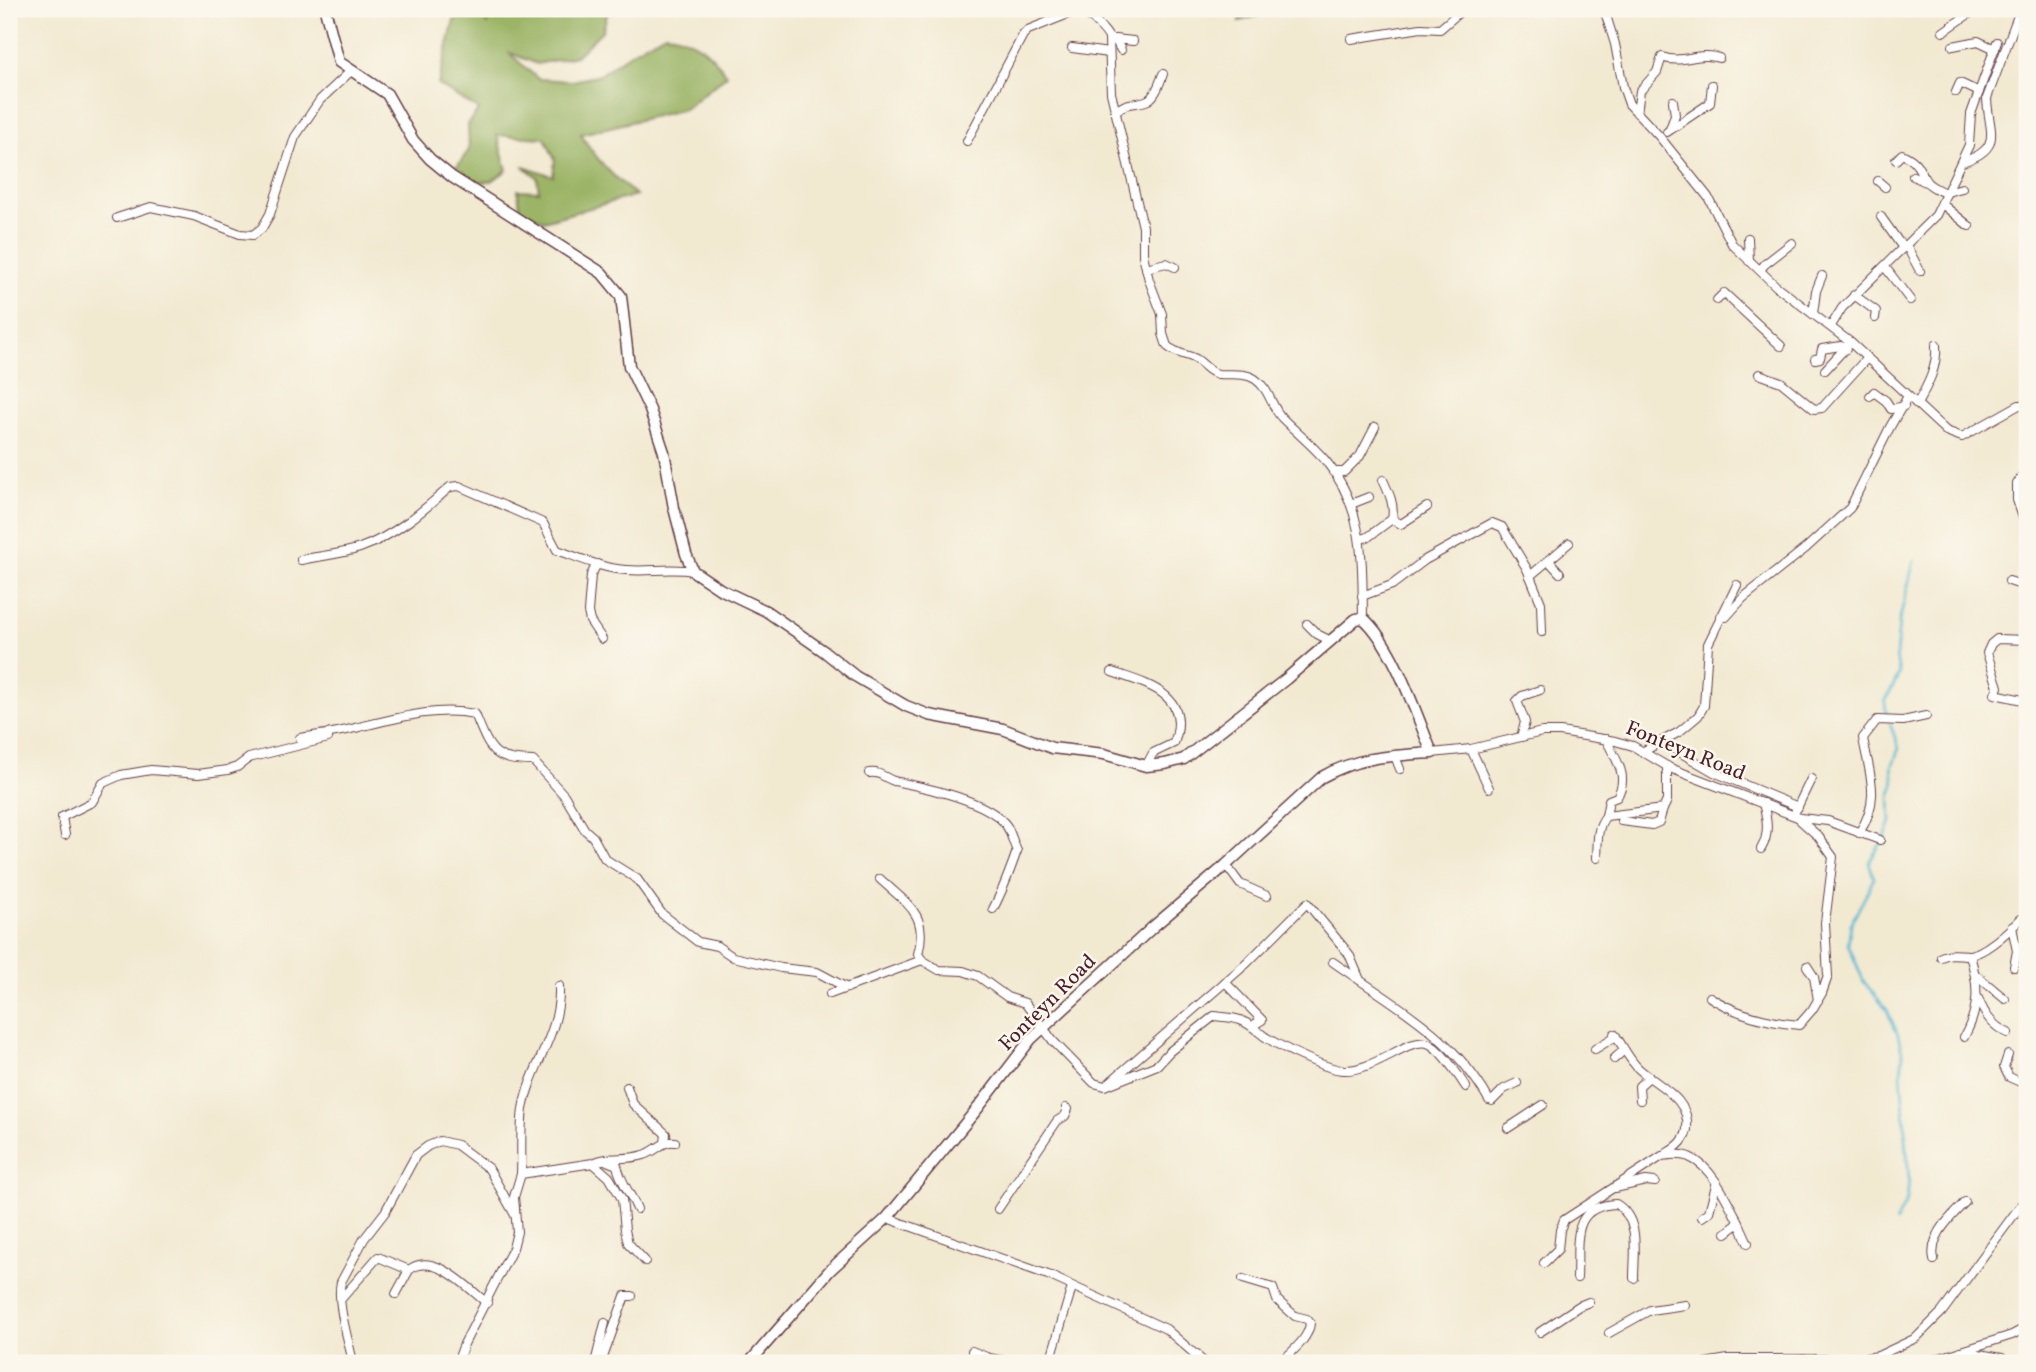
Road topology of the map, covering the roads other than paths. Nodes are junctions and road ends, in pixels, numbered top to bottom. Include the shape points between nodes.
1 (325, 9) edge
2 (1463, 9) edge
3 (1604, 9) edge
4 (1976, 9) edge
5 (2021, 12) edge
6 (1090, 13) edge
7 (1943, 32) dead end
8 (1112, 39) junction
9 (1351, 39) dead end
10 (1133, 41) dead end
11 (1953, 46) dead end
12 (1072, 48) dead end
13 (1121, 50) dead end
14 (1108, 53) junction
15 (1719, 58) dead end
16 (352, 70) junction
17 (1163, 74) dead end
18 (1712, 85) dead end
19 (1956, 92) dead end
20 (1979, 92) junction
21 (1673, 101) dead end
22 (1115, 112) junction
23 (1637, 113) junction
24 (1664, 135) junction
25 (967, 141) dead end
26 (1896, 160) dead end
27 (1962, 162) junction
28 (1913, 176) dead end
29 (1926, 182) junction
30 (1962, 188) dead end
31 (1947, 193) junction
32 (1942, 204) junction
33 (1881, 217) dead end
34 (117, 218) dead end
35 (1969, 226) dead end
36 (1748, 238) dead end
37 (1792, 243) dead end
38 (1904, 246) junction
39 (1749, 261) junction
40 (1175, 267) dead end
41 (1885, 267) junction
42 (1146, 268) junction
43 (1760, 271) junction
44 (1920, 271) dead end
45 (1822, 276) dead end
46 (1854, 295) junction
47 (1717, 300) dead end
48 (1910, 300) dead end
49 (1813, 314) junction
50 (1875, 318) dead end
51 (1831, 326) junction
52 (1848, 345) junction
53 (1936, 345) dead end
54 (1781, 346) dead end
55 (1867, 358) junction
56 (1815, 359) dead end
57 (1825, 370) dead end
58 (1759, 374) dead end
59 (1870, 396) dead end
60 (1908, 396) junction
61 (1917, 404) junction
62 (2027, 405) edge
63 (1904, 406) junction
64 (1376, 427) dead end
65 (2027, 469) edge
66 (1334, 472) junction
67 (1383, 480) dead end
68 (1369, 497) dead end
69 (1351, 504) junction
70 (1427, 508) dead end
71 (1392, 519) junction
72 (2027, 529) edge
73 (1361, 539) junction
74 (1569, 543) dead end
75 (301, 560) dead end
76 (1549, 561) junction
77 (597, 564) junction
78 (693, 571) junction
79 (1560, 573) dead end
80 (1530, 576) junction
81 (2009, 581) dead end
82 (1737, 585) dead end
83 (2027, 587) edge
84 (1363, 596) junction
85 (1720, 616) junction
86 (1363, 618) junction
87 (1307, 624) dead end
88 (1542, 632) dead end
89 (602, 639) dead end
90 (2027, 640) edge
91 (1331, 641) junction
92 (1112, 672) dead end
93 (1540, 690) dead end
94 (2027, 701) edge
95 (1926, 716) dead end
96 (354, 729) junction
97 (1521, 737) junction
98 (300, 738) dead end
99 (1606, 739) junction
100 (1662, 742) junction
101 (1471, 749) junction
102 (1642, 752) junction
103 (1432, 753) junction
104 (1395, 756) junction
105 (1146, 766) junction
106 (1667, 766) junction
107 (1400, 769) dead end
108 (869, 773) dead end
109 (1811, 779) dead end
110 (1489, 788) dead end
111 (1763, 803) junction
112 (1798, 807) junction
113 (1664, 809) junction
114 (1606, 816) junction
115 (1797, 818) junction
116 (1621, 821) dead end
117 (1859, 832) junction
118 (65, 835) dead end
119 (1880, 840) dead end
120 (1760, 849) dead end
121 (1597, 858) dead end
122 (1226, 865) junction
123 (880, 879) dead end
124 (1266, 896) dead end
125 (993, 909) dead end
126 (2021, 919) dead end
127 (2012, 927) junction
128 (1970, 955) junction
129 (1941, 957) dead end
130 (922, 960) junction
131 (1333, 962) dead end
132 (1807, 966) dead end
133 (2014, 967) dead end
134 (1976, 974) junction
135 (1360, 980) junction
136 (1226, 982) junction
137 (559, 986) dead end
138 (847, 988) junction
139 (830, 993) dead end
140 (1976, 995) junction
141 (1710, 997) dead end
142 (2005, 999) dead end
143 (1818, 1000) junction
144 (1252, 1026) junction
145 (1044, 1027) junction
146 (2008, 1033) dead end
147 (1964, 1037) dead end
148 (1595, 1049) dead end
149 (1624, 1050) junction
150 (2008, 1055) dead end
151 (1614, 1059) dead end
152 (1649, 1077) junction
153 (1517, 1083) dead end
154 (2027, 1085) edge
155 (1105, 1086) junction
156 (627, 1087) dead end
157 (1466, 1087) dead end
158 (1640, 1100) dead end
159 (1543, 1105) dead end
160 (1066, 1108) dead end
161 (1508, 1128) dead end
162 (675, 1142) dead end
163 (665, 1143) junction
164 (1661, 1157) junction
165 (593, 1163) junction
166 (521, 1174) junction
167 (1655, 1182) dead end
168 (1716, 1185) junction
169 (1609, 1189) junction
170 (2027, 1197) edge
171 (1965, 1202) dead end
172 (636, 1209) dead end
173 (998, 1209) dead end
174 (515, 1215) junction
175 (1702, 1217) dead end
176 (887, 1218) junction
177 (1739, 1223) junction
178 (1726, 1233) dead end
179 (1748, 1243) dead end
180 (1934, 1260) dead end
181 (645, 1261) dead end
182 (1544, 1263) dead end
183 (409, 1270) junction
184 (1577, 1278) dead end
185 (1633, 1278) dead end
186 (1242, 1279) dead end
187 (1072, 1287) junction
188 (397, 1294) dead end
189 (632, 1296) dead end
190 (341, 1299) junction
191 (1589, 1302) dead end
192 (487, 1303) junction
193 (1685, 1305) dead end
194 (605, 1324) dead end
195 (2027, 1327) edge
196 (1540, 1332) dead end
197 (1609, 1333) dead end
198 (1993, 1333) dead end
199 (1982, 1344) junction
200 (972, 1351) dead end
201 (1961, 1351) junction
202 (1197, 1354) junction
203 (2002, 1358) dead end
204 (1863, 1361) edge
205 (1840, 1362) edge
206 (353, 1363) edge
207 (457, 1363) edge
208 (595, 1363) edge
209 (601, 1363) edge
210 (750, 1363) edge
211 (1014, 1363) edge
212 (1045, 1363) edge
213 (1191, 1363) edge
214 (1205, 1363) edge
215 (1280, 1363) edge
216 (1705, 1363) edge
217 (1924, 1363) edge

1 - 16 street via 339,62
2 - 9 street via 1440,29
3 - 23 street via 1623,87
4 - 7 street
5 - 27 street via 1987,98 1992,124 1989,145 1975,158
6 - 8 street via 1093,22
6 - 25 street via 1078,10 1023,35
8 - 10 street
8 - 13 street
8 - 14 street
11 - 20 street via 1978,41 1996,46
12 - 14 street
14 - 22 street
15 - 23 street via 1707,54 1662,57 1657,72 1640,91
16 - 34 street via 320,100 295,137 270,214 253,235 151,207
16 - 78 street via 387,94 413,140 430,159 602,273 619,292 629,366 664,452 674,508
17 - 22 street via 1148,100 1123,105
18 - 24 street via 1710,103
19 - 20 street via 1960,83
20 - 27 street
21 - 24 street via 1673,126
22 - 42 street via 1143,227
23 - 24 street
24 - 39 street via 1708,197 1732,244
26 - 29 street via 1902,154 1909,157 1920,166
27 - 31 street
28 - 29 street
29 - 31 street
30 - 31 street
31 - 32 street
32 - 35 street
32 - 38 street via 1927,226
33 - 38 street
36 - 39 street
37 - 43 street
38 - 41 street
38 - 44 street
39 - 43 street
40 - 42 street via 1166,263
41 - 46 street
41 - 48 street
42 - 66 street via 1167,346 1208,370 1255,379 1266,389 1279,415
43 - 49 street
45 - 49 street
46 - 50 street via 1876,311
46 - 51 street
47 - 54 street via 1724,293
49 - 51 street
51 - 52 street
52 - 55 street
52 - 56 street via 1822,349 1820,358
52 - 57 street
53 - 61 street via 1931,377
55 - 58 street via 1822,408 1814,409 1780,382
55 - 60 street
59 - 63 street via 1879,394 1891,409
60 - 61 street
60 - 63 street
61 - 62 street via 1946,431 1962,437 2019,405
63 - 85 street via 1850,508 1726,617
64 - 66 street via 1360,456 1344,472
65 - 72 street via 2017,484 2017,500
66 - 69 street
67 - 71 street via 1391,496
68 - 69 street
69 - 73 street
70 - 71 street via 1401,524
71 - 73 street
73 - 84 street
74 - 76 street
75 - 77 street via 360,548 416,516 450,487 459,486 543,523 557,550
76 - 79 street
76 - 80 street
77 - 78 street via 610,569
77 - 89 street via 591,575 588,612
78 - 105 street via 766,611 855,676 906,706 1003,729 1052,748 1104,754
80 - 84 street via 1502,527 1492,523 1425,560 1392,585
80 - 88 street via 1541,603
81 - 83 street
82 - 85 street
84 - 86 street
85 - 100 street via 1708,644 1704,706 1698,716
86 - 91 street
86 - 103 street via 1374,627 1392,659
87 - 91 street
90 - 94 street via 1997,639 1987,653 1998,687 1994,694
91 - 105 street via 1184,759
92 - 105 street via 1153,686 1170,698 1175,710 1178,733 1174,743 1153,753
93 - 97 street via 1517,701 1525,722
95 - 117 street via 1877,720 1863,738 1872,789 1870,811
96 - 98 street
96 - 118 street via 250,758 228,769 121,775 103,783 92,802 62,817
96 - 138 street via 407,714 458,710 475,714 497,755 509,761 533,761 564,794 605,859 637,879 662,914 695,940 717,946 733,957 817,972
97 - 99 street, Fonteyn Road via 1560,732
97 - 101 street, Fonteyn Road
99 - 102 street, Fonteyn Road
99 - 114 street via 1622,766 1623,782 1617,797 1609,800
100 - 102 street
100 - 112 street via 1714,772
101 - 103 street, Fonteyn Road
101 - 110 street
102 - 106 street, Fonteyn Road
103 - 104 street, Fonteyn Road
104 - 107 street
104 - 122 street, Fonteyn Road via 1365,758 1322,777
106 - 111 street, Fonteyn Road
106 - 113 street
108 - 125 street via 980,806 1006,825 1017,851
109 - 112 street
111 - 115 street, Fonteyn Road
111 - 120 street via 1768,830
112 - 115 street
113 - 114 street
113 - 116 street via 1660,822 1652,825
114 - 121 street via 1598,833
115 - 117 street, Fonteyn Road via 1828,821
115 - 143 street via 1833,857 1825,923 1828,976
117 - 119 street, Fonteyn Road
122 - 124 street via 1240,884
122 - 145 street, Fonteyn Road
123 - 130 street via 919,919 923,936 918,954
126 - 127 street
127 - 128 street
127 - 133 street via 2017,951
128 - 129 street
128 - 134 street
130 - 138 street
130 - 145 street via 939,970 978,976 1007,997 1025,1003
131 - 135 street
132 - 143 street
134 - 140 street
134 - 142 street
135 - 136 street via 1349,954 1307,903
135 - 153 street via 1442,1040 1470,1069 1491,1101
136 - 144 street via 1262,1020
136 - 155 street
137 - 166 street via 560,1006 552,1037 541,1054 523,1109
138 - 139 street
140 - 146 street via 1988,1019
140 - 147 street
141 - 143 street via 1741,1014 1799,1025
144 - 155 street via 1214,1016 1157,1065
144 - 157 street via 1267,1038 1338,1070 1353,1071 1419,1042 1429,1043
145 - 155 street via 1094,1083
145 - 176 street, Fonteyn Road
148 - 149 street via 1615,1035
149 - 151 street
149 - 152 street
150 - 154 street via 2004,1066 2009,1077
152 - 158 street via 1639,1086
152 - 164 street via 1680,1102 1688,1125 1680,1143
156 - 163 street via 633,1104 666,1134
159 - 161 street
160 - 173 street via 1065,1116 1057,1121
162 - 163 street
163 - 165 street via 646,1155
164 - 168 street via 1676,1154 1699,1162
164 - 169 street
165 - 166 street
165 - 172 street via 617,1165
165 - 181 street via 609,1177 622,1199 628,1243
166 - 174 street
167 - 169 street
168 - 175 street via 1709,1212
168 - 177 street
169 - 182 street via 1564,1220 1558,1250
170 - 204 street via 1942,1312 1916,1338
171 - 180 street via 1942,1227 1932,1249
174 - 190 street via 489,1169 457,1146 440,1141 428,1146 416,1155 386,1212 349,1264
174 - 192 street via 513,1248
176 - 187 street
176 - 210 street, Fonteyn Road via 831,1270
177 - 178 street
177 - 179 street
183 - 188 street
183 - 190 street via 378,1257
183 - 192 street via 425,1264 446,1270
184 - 185 street via 1578,1223 1597,1208 1616,1204 1633,1230
186 - 215 street via 1273,1288 1277,1300 1310,1323 1304,1339
187 - 202 street via 1166,1329
187 - 212 street via 1052,1355
189 - 209 street via 625,1296
190 - 206 street
191 - 196 street
192 - 207 street
193 - 197 street via 1650,1310
194 - 208 street
195 - 199 street
198 - 199 street
199 - 201 street
200 - 211 street
201 - 203 street
201 - 217 street
202 - 213 street
202 - 214 street
204 - 205 street
205 - 216 street via 1728,1359

